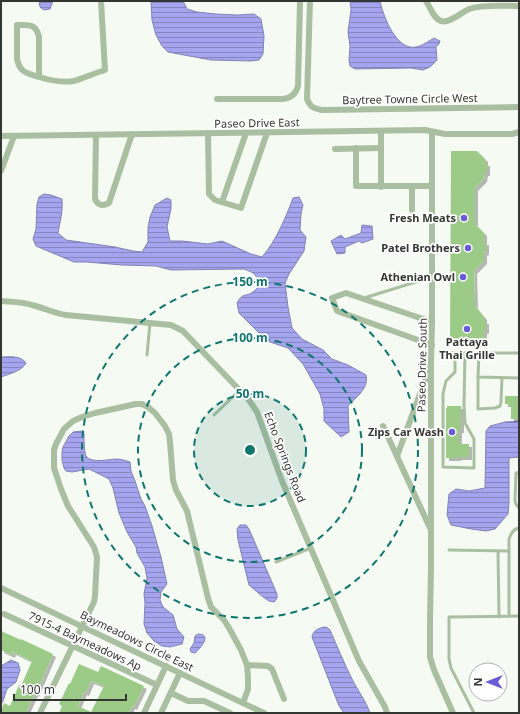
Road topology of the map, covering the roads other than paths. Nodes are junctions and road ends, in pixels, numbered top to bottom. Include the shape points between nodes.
1 (101, 1) edge
2 (300, 1) edge
3 (310, 1) edge
4 (426, 1) edge
5 (519, 6) edge
6 (39, 77) junction
7 (217, 99) dead end
8 (519, 107) edge
9 (381, 130) junction
10 (432, 132) junction
11 (519, 132) edge
12 (208, 133) junction
13 (246, 133) junction
14 (267, 133) junction
15 (132, 134) junction
16 (512, 134) junction
17 (96, 135) junction
18 (1, 136) edge
19 (14, 136) junction
20 (519, 136) edge
21 (356, 148) junction
22 (381, 148) junction
23 (335, 149) dead end
24 (1, 172) edge
25 (381, 186) junction
26 (412, 186) junction
27 (432, 186) junction
28 (222, 202) junction
29 (412, 210) dead end
30 (432, 276) junction
31 (362, 298) junction
32 (1, 300) edge
33 (432, 322) junction
34 (150, 323) junction
35 (432, 345) junction
36 (465, 353) junction
37 (479, 353) junction
38 (519, 353) edge
39 (147, 355) dead end
40 (431, 363) junction
41 (478, 377) junction
42 (502, 378) junction
43 (519, 378) edge
44 (240, 390) junction
45 (214, 415) dead end
46 (383, 426) dead end
47 (397, 456) junction
48 (519, 473) edge
49 (519, 508) edge
50 (519, 528) edge
51 (431, 529) junction
52 (310, 548) junction
53 (448, 550) dead end
54 (498, 551) junction
55 (508, 551) junction
56 (276, 562) dead end
57 (1, 588) edge
58 (4, 614) dead end
59 (499, 616) junction
60 (509, 616) junction
61 (519, 616) edge
62 (82, 626) junction
63 (72, 646) junction
64 (247, 665) junction
65 (166, 666) junction
66 (180, 673) junction
67 (157, 685) junction
68 (171, 693) junction
69 (284, 699) dead end
70 (243, 703) junction
71 (40, 713) edge
72 (144, 713) edge
73 (161, 713) edge
74 (230, 713) edge
75 (264, 713) edge
76 (387, 713) edge
77 (453, 713) edge
78 (474, 713) edge

1 - 6 street via 105,70 74,81 56,81
2 - 7 street via 297,91 283,99
3 - 8 street, Baytree Towne Circle West via 307,99 313,108 322,110
4 - 5 street via 443,22 477,7
6 - 6 street via 25,73 18,65 17,25 31,26 38,32
9 - 10 street, Paseo Drive East
9 - 14 street, Paseo Drive East
9 - 22 street
10 - 16 street, Paseo Drive East
10 - 27 street, Paseo Drive South
11 - 16 street, Paseo Drive East
12 - 13 street, Paseo Drive East
12 - 15 street, Paseo Drive East
12 - 28 street via 209,194
13 - 14 street, Paseo Drive East
13 - 28 street
14 - 28 street via 241,208
15 - 17 street, Paseo Drive East
15 - 17 street via 109,203 105,205 97,203 96,199
16 - 20 street, Paseo Drive East
17 - 19 street, Paseo Drive East
18 - 19 street, Paseo Drive East
19 - 24 street
21 - 22 street
21 - 23 street
21 - 25 street via 356,186
22 - 25 street
25 - 26 street
26 - 27 street
26 - 29 street
27 - 30 street, Paseo Drive South
30 - 31 lane
30 - 33 street, Paseo Drive South
31 - 33 street
31 - 35 street via 346,293 332,298 336,311
32 - 34 street, Echo Springs Road via 35,305 66,315
33 - 35 street, Paseo Drive South
34 - 39 lane
34 - 44 street, Echo Springs Road via 176,327 183,331
35 - 40 street, Paseo Drive South
36 - 36 lane via 453,353 455,372 446,381 443,394 443,467 474,468 474,439 466,423 464,406
36 - 37 lane
37 - 38 lane
37 - 41 lane
40 - 47 street
40 - 51 street, Paseo Drive South
41 - 42 lane
41 - 42 lane via 478,409 500,406
42 - 43 lane
44 - 45 lane
44 - 52 street, Echo Springs Road via 257,412
46 - 47 street
47 - 51 street
48 - 49 lane via 516,473 515,501
50 - 55 lane via 511,533 508,539
51 - 77 street, Paseo Drive South via 430,657
52 - 56 lane
52 - 76 street, Echo Springs Road via 359,661
53 - 54 lane
54 - 55 lane
54 - 59 lane
55 - 60 lane
57 - 62 street, Baymeadows Circle East
58 - 63 street, 7915-4 Baymeadows Ap
59 - 60 lane
59 - 78 lane via 449,617 451,668
60 - 61 lane
62 - 63 street
62 - 64 street via 94,602 96,552 68,506 54,468 54,450 64,429 73,421 129,405 142,404 155,413 169,434 173,480 187,511 208,598 212,607 227,624
62 - 65 street, Baymeadows Circle East
63 - 67 street, 7915-4 Baymeadows Ap
63 - 71 street
64 - 69 street via 268,666 272,669
64 - 70 street via 248,690
65 - 66 street, Baymeadows Circle East
65 - 67 street
66 - 68 street
66 - 70 street, Baymeadows Circle East
67 - 72 street
68 - 73 street
68 - 74 street via 188,701 204,701
70 - 75 street, Baymeadows Circle East

